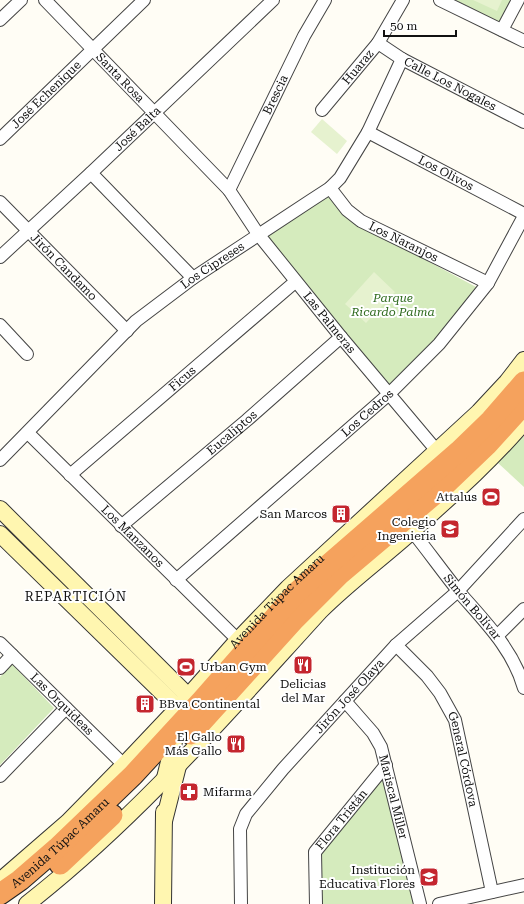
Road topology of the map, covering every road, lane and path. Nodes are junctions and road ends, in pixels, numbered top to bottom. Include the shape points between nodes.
1 (21, 0) edge
2 (45, 0) edge
3 (144, 0) edge
4 (273, 0) edge
5 (324, 0) edge
6 (403, 0) edge
7 (440, 0) edge
8 (518, 0) edge
9 (0, 20) edge
10 (502, 30) junction
11 (524, 41) edge
12 (378, 43) junction
13 (94, 49) junction
14 (402, 59) junction
15 (322, 110) dead end
16 (154, 114) junction
17 (524, 122) edge
18 (368, 132) junction
19 (0, 139) edge
20 (91, 173) junction
21 (330, 188) junction
22 (229, 190) junction
23 (0, 202) edge
24 (524, 215) edge
25 (27, 231) junction
26 (258, 234) junction
27 (0, 257) edge
28 (193, 278) junction
29 (295, 282) junction
30 (488, 283) junction
31 (0, 325) edge
32 (127, 331) junction
33 (341, 337) junction
34 (27, 354) dead end
35 (524, 360) edge
36 (524, 382) edge
37 (389, 394) junction
38 (524, 404) edge
39 (524, 422) edge
40 (28, 433) junction
41 (437, 451) junction
42 (0, 460) edge
43 (70, 474) junction
44 (0, 509) edge
45 (524, 519) edge
46 (122, 526) junction
47 (412, 531) junction
48 (0, 534) edge
49 (176, 580) junction
50 (458, 591) junction
51 (524, 609) edge
52 (498, 636) junction
53 (238, 640) junction
54 (0, 643) edge
55 (396, 645) junction
56 (12, 655) junction
57 (0, 668) edge
58 (524, 688) edge
59 (345, 701) junction
60 (66, 708) junction
61 (185, 715) junction
62 (173, 761) junction
63 (124, 765) junction
64 (386, 765) junction
65 (0, 776) edge
66 (165, 778) junction
67 (164, 821) junction
68 (0, 881) edge
69 (524, 885) edge
70 (492, 892) junction
71 (0, 894) edge
72 (10, 904) edge
73 (27, 904) edge
74 (164, 904) edge
75 (242, 904) edge
76 (316, 904) edge
77 (420, 904) edge
78 (438, 904) edge

1 - 9 street
2 - 13 street, Santa Rosa
3 - 13 street, José Echenique
4 - 16 street, José Balta
5 - 22 street, Brescia
6 - 12 street, Huaraz
7 - 10 street
8 - 10 street
10 - 11 street
12 - 14 street, Calle Los Nogales
12 - 15 street, Huaraz
13 - 16 street, Santa Rosa
13 - 19 street, José Echenique
14 - 17 street, Calle Los Nogales
14 - 18 street, Los Cipreses
16 - 20 street, José Balta
16 - 22 street, Santa Rosa
18 - 21 street, Los Cipreses via 340,178
18 - 24 street, Los Olivos
20 - 25 street, José Balta
20 - 28 street
21 - 26 street, Los Cipreses
21 - 30 street, Los Naranjos via 347,210 361,221
22 - 26 street, Las Palmeras
23 - 25 street, Jirón Candamo
24 - 30 street, Los Cedros
25 - 27 street, José Balta
25 - 32 street, Jirón Candamo
26 - 28 street, Los Cipreses
26 - 29 street, Las Palmeras
28 - 32 street, Los Cipreses via 136,321
29 - 33 street, Las Palmeras
29 - 43 street, Ficus
30 - 37 street, Los Cedros via 439,344
31 - 34 street
32 - 40 street, Los Cipreses
33 - 37 street, Las Palmeras
33 - 46 street, Eucaliptos
35 - 41 main road, Avenida Túpac Amaru via 479,412
36 - 61 highway, Avenida Túpac Amaru via 491,420 459,451 298,591
37 - 41 street, Las Palmeras
37 - 49 street, Los Cedros
38 - 61 highway, Avenida Túpac Amaru via 487,445 442,488 339,575 306,608
39 - 47 main road, Avenida Túpac Amaru via 488,460
40 - 42 street, Los Cipreses
40 - 43 street, Los Manzanos
41 - 53 main road, Avenida Túpac Amaru via 320,556
43 - 46 street, Los Manzanos
44 - 61 main road
45 - 50 street, Jirón José Olaya
46 - 49 street, Los Manzanos
47 - 50 street, Simón Bolívar
47 - 62 main road, Avenida Túpac Amaru via 331,600
48 - 61 main road
49 - 53 street, Los Manzanos
50 - 52 street, Simón Bolívar
50 - 55 street, Jirón José Olaya
51 - 52 street
52 - 58 street, Simón Bolívar via 512,656
53 - 61 main road, Avenida Túpac Amaru
54 - 56 street, Las Orquídeas
55 - 59 street, Jirón José Olaya
55 - 70 street, General Córdova via 427,676 440,693 454,720
56 - 57 street
56 - 60 street, Las Orquídeas
59 - 64 street, Mariscal Miller via 373,733 381,747
59 - 75 street, Jirón José Olaya via 282,769 246,814 240,829
60 - 63 street, Las Orquídeas
60 - 65 street
61 - 62 highway, Avenida Túpac Amaru
61 - 63 main road, Avenida Túpac Amaru
61 - 71 highway, Avenida Túpac Amaru via 132,775 57,848
62 - 66 main road
62 - 67 main road
62 - 72 highway, Avenida Túpac Amaru via 56,868
63 - 68 main road, Avenida Túpac Amaru via 68,822
64 - 76 street, Flora Tristán via 315,852
64 - 77 street, Mariscal Miller
66 - 67 main road
66 - 73 main road, Avenida Túpac Amaru via 92,849
67 - 74 main road
69 - 70 street
70 - 78 street

